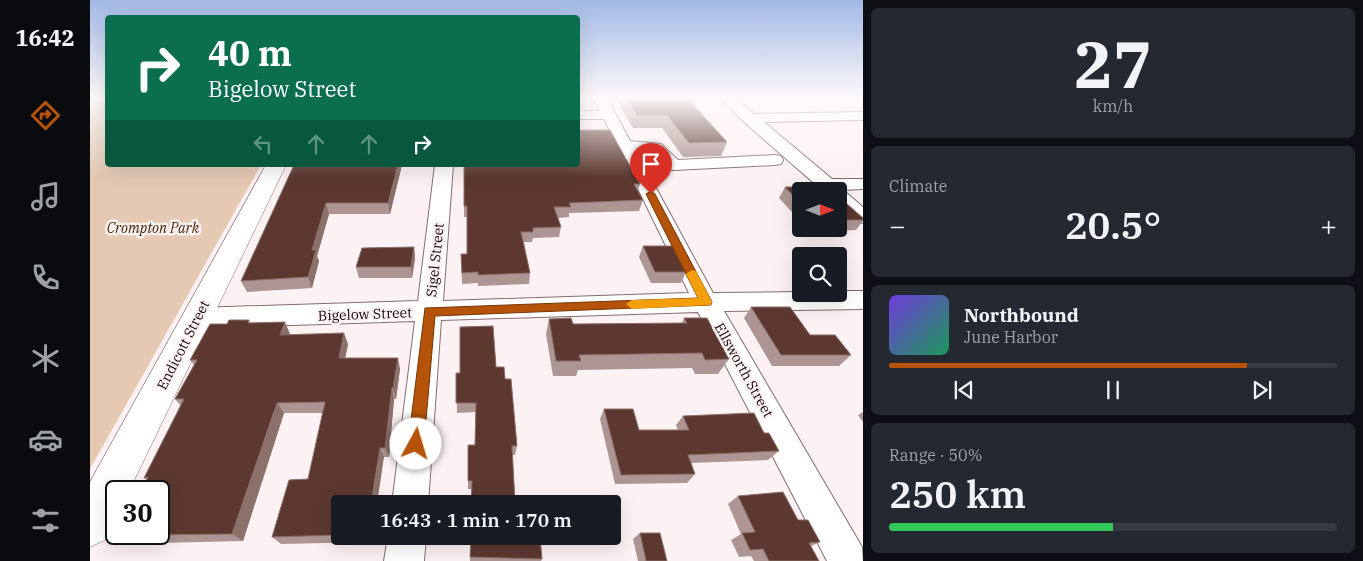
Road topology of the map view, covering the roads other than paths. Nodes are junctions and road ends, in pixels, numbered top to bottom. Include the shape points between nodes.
1 (614, 124) edge
2 (755, 124) edge
3 (626, 146) junction
4 (775, 160) dead end
5 (275, 167) edge
6 (444, 167) edge
7 (823, 182) edge
8 (863, 184) edge
9 (848, 188) edge
10 (848, 204) edge
11 (863, 217) edge
12 (863, 300) edge
13 (706, 302) junction
14 (429, 312) junction
15 (196, 318) junction
16 (411, 495) edge
17 (90, 525) edge
18 (406, 545) edge
19 (404, 561) edge
20 (848, 561) edge

1 - 3 street, Ellsworth Street
2 - 7 street
3 - 4 street via 655,147 674,165
3 - 13 street, Ellsworth Street
5 - 15 main road, Endicott Street
6 - 14 street, Sigel Street
8 - 9 street
10 - 11 street
12 - 13 street, Bigelow Street
13 - 14 street, Bigelow Street
13 - 20 street, Ellsworth Street
14 - 15 street, Bigelow Street
14 - 16 street, Sigel Street
15 - 17 main road, Endicott Street
18 - 19 street

